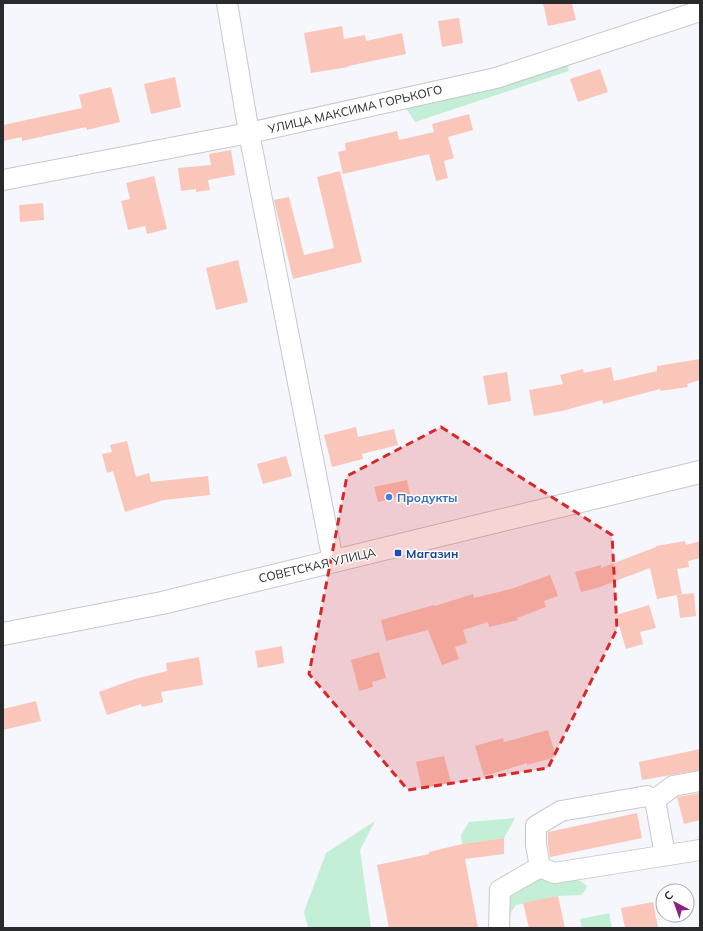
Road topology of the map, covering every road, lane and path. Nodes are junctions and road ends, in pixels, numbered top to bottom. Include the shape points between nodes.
1 (227, 3) edge
2 (700, 11) edge
3 (249, 133) junction
4 (3, 180) edge
5 (700, 472) edge
6 (333, 561) junction
7 (3, 634) edge
8 (700, 781) edge
9 (654, 800) junction
10 (700, 850) edge
11 (665, 855) junction
12 (547, 870) junction
13 (499, 928) edge

1 - 3 street
2 - 3 street, УЛИЦА МАКСИМА ГОРЬКОГО via 496,78
3 - 4 street, УЛИЦА МАКСИМА ГОРЬКОГО
3 - 6 street
5 - 6 street, СОВЕТСКАЯ УЛИЦА
6 - 7 street, СОВЕТСКАЯ УЛИЦА via 162,603
8 - 9 street via 673,786
9 - 11 street
9 - 12 street via 647,796 561,811 536,826 536,845
10 - 11 street
11 - 12 street
12 - 13 street via 500,890

